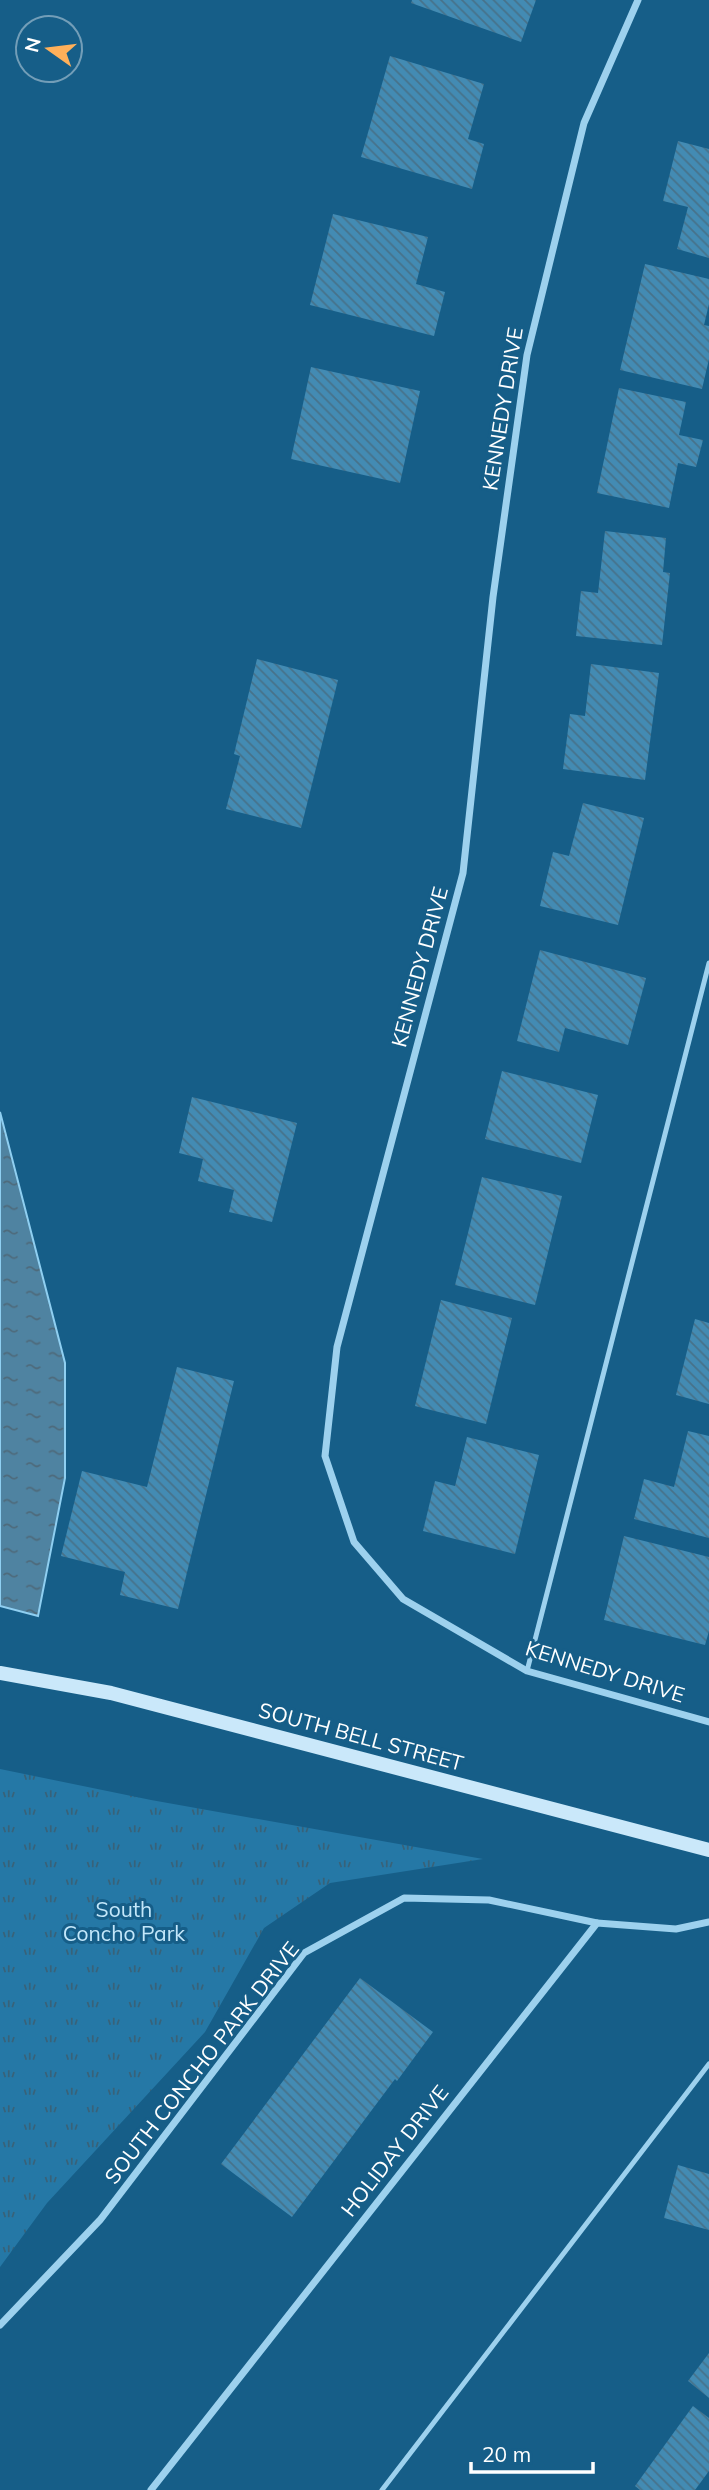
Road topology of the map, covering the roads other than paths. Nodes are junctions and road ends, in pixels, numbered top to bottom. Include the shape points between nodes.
1 (638, 0) edge
2 (709, 963) edge
3 (527, 1671) junction
4 (0, 1673) edge
5 (709, 1722) edge
6 (709, 1850) edge
7 (709, 1922) edge
8 (597, 1923) junction
9 (709, 2064) edge
10 (0, 2325) edge
11 (151, 2490) edge
12 (382, 2490) edge

1 - 3 street, KENNEDY DRIVE via 584,123 527,355 493,597 463,873 337,1348 325,1457 354,1542 403,1599
2 - 3 lane
3 - 5 street, KENNEDY DRIVE
4 - 6 main road, SOUTH BELL STREET via 111,1693
7 - 8 street via 676,1929
8 - 10 street, SOUTH CONCHO PARK DRIVE via 489,1899 404,1898 304,1953 100,2220
8 - 11 street, HOLIDAY DRIVE
9 - 12 lane

